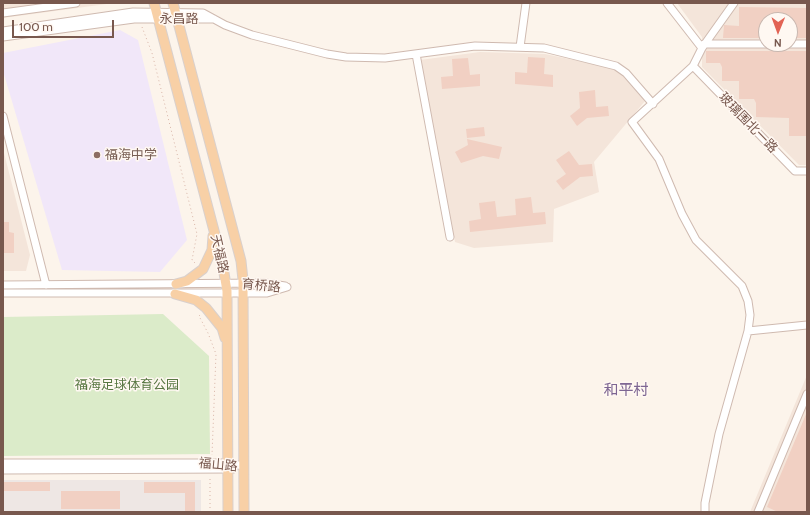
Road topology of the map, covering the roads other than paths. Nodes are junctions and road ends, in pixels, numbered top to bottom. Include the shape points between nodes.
1 (76, 3) edge
2 (154, 3) edge
3 (173, 3) edge
4 (526, 3) edge
5 (667, 3) edge
6 (734, 3) edge
7 (3, 13) edge
8 (158, 16) junction
9 (177, 16) junction
10 (3, 31) edge
11 (3, 37) edge
12 (807, 44) edge
13 (703, 46) junction
14 (520, 47) junction
15 (416, 54) junction
16 (693, 66) junction
17 (653, 104) junction
18 (3, 116) edge
19 (807, 171) edge
20 (213, 226) junction
21 (450, 237) dead end
22 (176, 284) junction
23 (226, 284) junction
24 (243, 284) junction
25 (3, 285) edge
26 (46, 285) junction
27 (3, 294) edge
28 (175, 294) junction
29 (227, 294) junction
30 (242, 294) junction
31 (807, 325) edge
32 (748, 331) junction
33 (228, 352) junction
34 (807, 394) edge
35 (3, 463) edge
36 (210, 466) junction
37 (227, 466) junction
38 (244, 466) junction
39 (3, 470) edge
40 (228, 512) edge
41 (244, 512) edge
42 (705, 512) edge
43 (758, 512) edge

1 - 7 street
2 - 8 main road, 天福路
3 - 9 main road, 天福路
4 - 14 street
5 - 13 street
6 - 13 street
8 - 9 street, 永昌路
8 - 10 street, 永昌路 via 133,12
8 - 11 street, 永昌路
8 - 20 main road, 天福路
9 - 15 street, 永昌路 via 214,19 252,35 327,54 366,58
9 - 24 main road, 天福路 via 241,261
12 - 13 street
13 - 16 street
14 - 15 street via 475,46
14 - 17 street via 558,51 616,66 626,73
15 - 21 street
16 - 17 street
16 - 19 street, 玻璃围北一路 via 795,171
17 - 32 street via 632,122 659,159 696,240 742,286 750,315
18 - 26 street
20 - 22 main road via 212,250 203,269 187,281
20 - 23 main road, 天福路
22 - 23 street, 育桥路
22 - 26 street, 育桥路
23 - 24 street, 育桥路
23 - 29 main road, 天福路
24 - 30 main road, 天福路
24 - 30 street, 育桥路 via 265,283 287,287 266,293
25 - 26 street, 育桥路
27 - 28 street, 育桥路
28 - 29 street, 育桥路
28 - 33 main road via 196,300 215,317 222,328
29 - 30 street, 育桥路
29 - 33 main road, 天福路
30 - 38 main road, 天福路
31 - 32 street
32 - 42 street via 718,434
33 - 37 main road, 天福路
34 - 43 street
35 - 36 street, 福山路
36 - 37 street, 福山路
36 - 39 street, 福山路
37 - 38 street, 福山路
37 - 40 main road, 天福路
38 - 41 main road, 天福路

